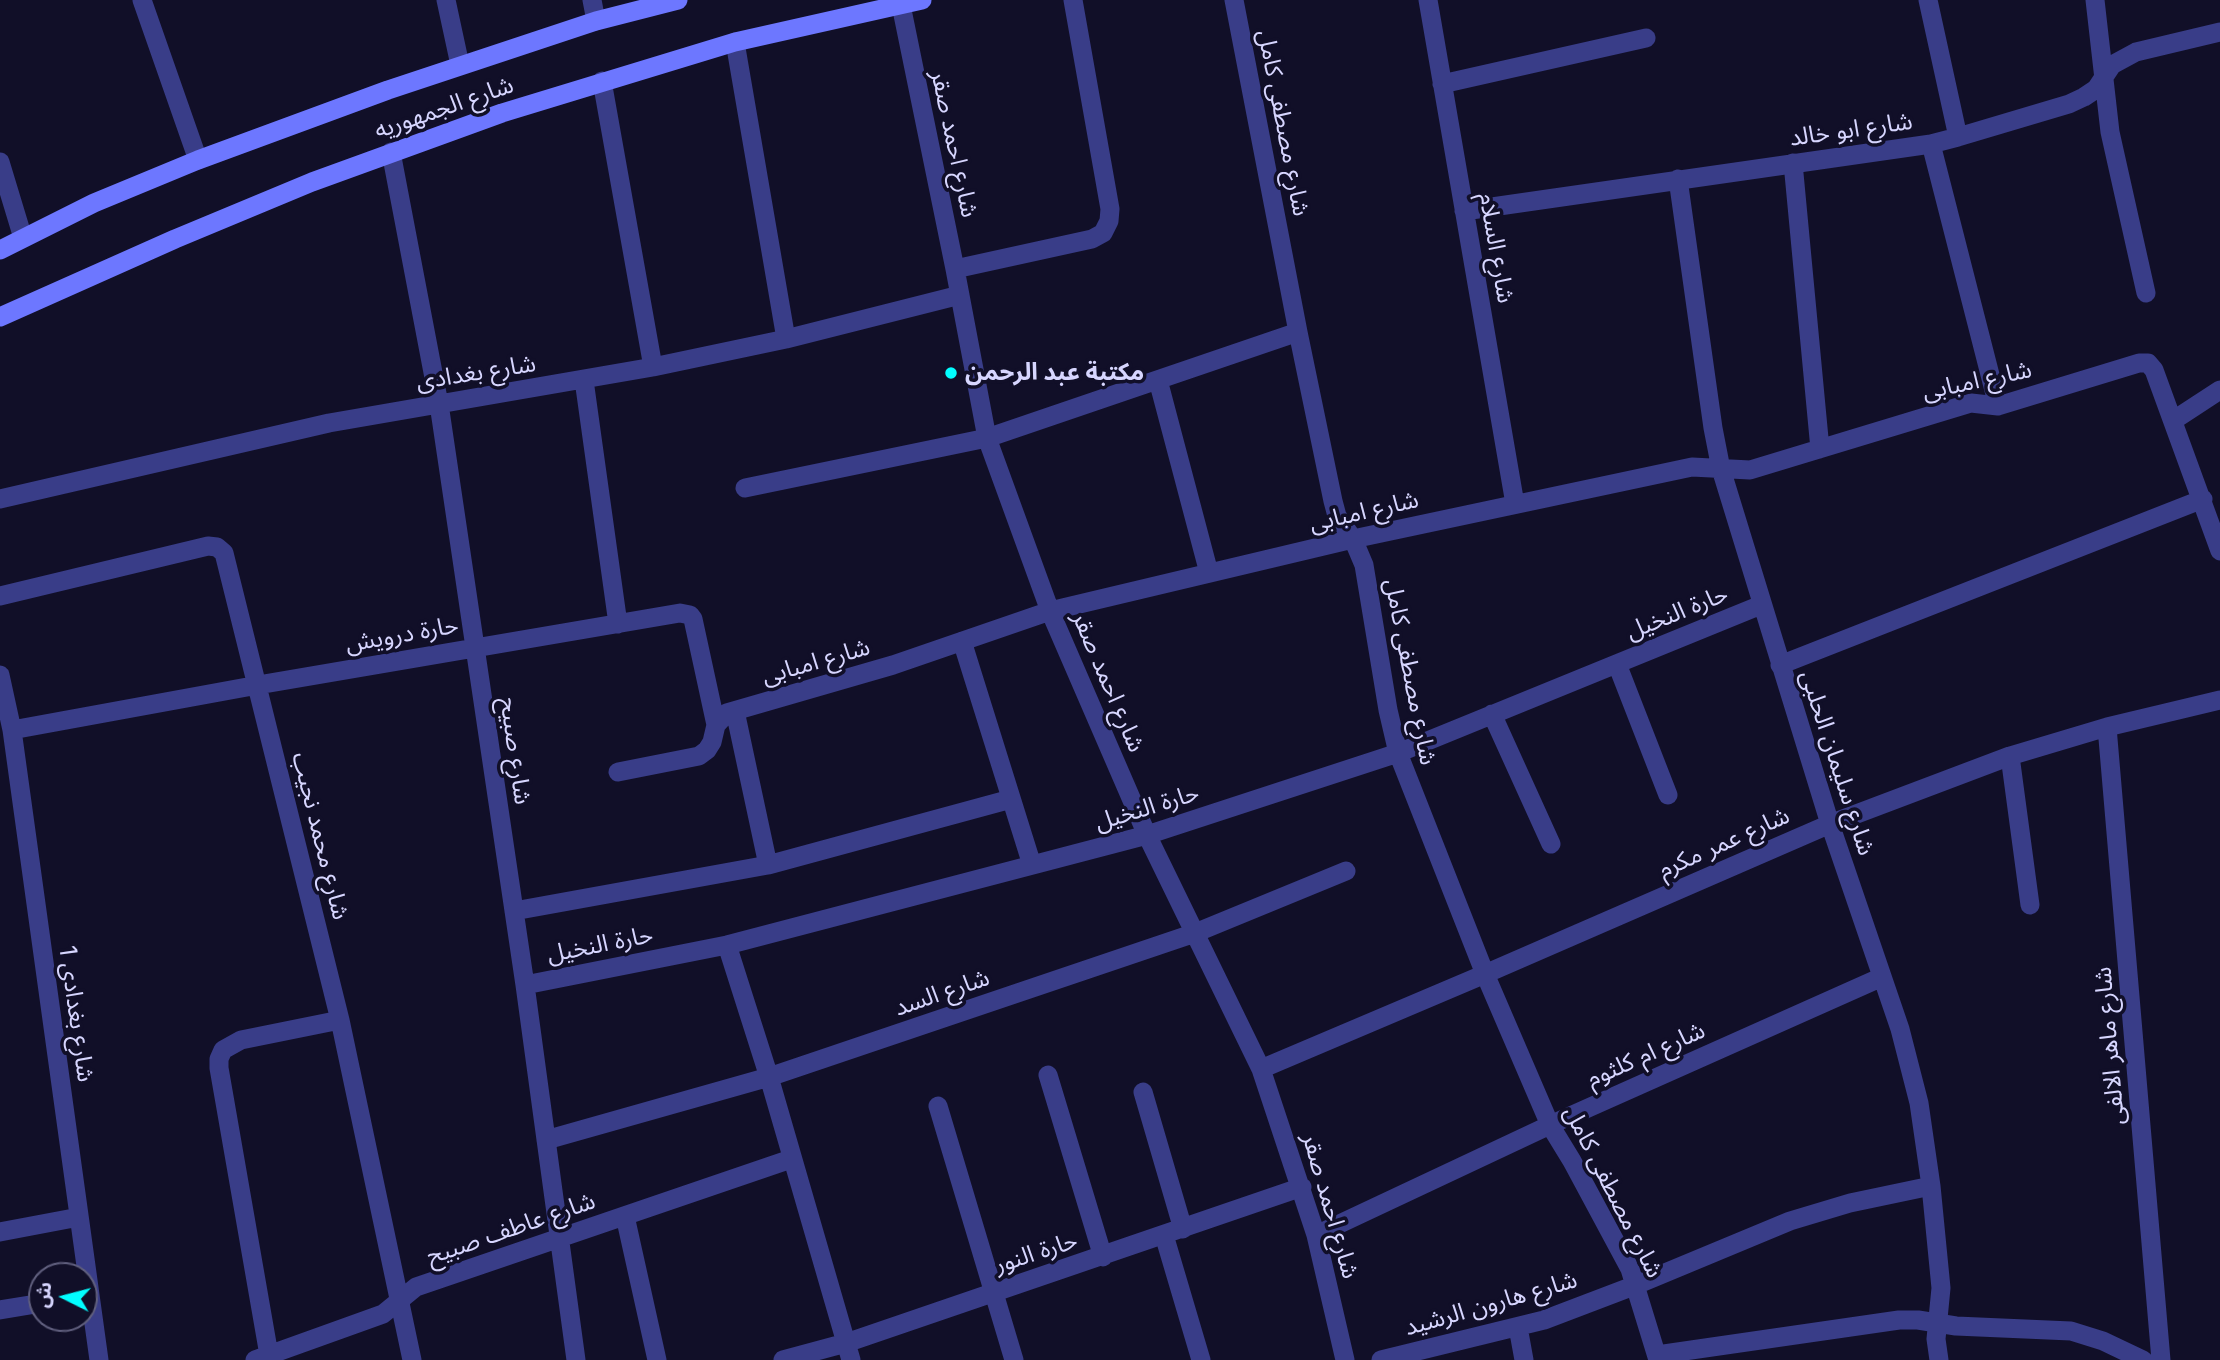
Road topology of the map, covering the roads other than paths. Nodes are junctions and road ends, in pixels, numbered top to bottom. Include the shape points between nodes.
1 (142, 0) edge
2 (446, 0) edge
3 (592, 0) edge
4 (678, 0) edge
5 (922, 0) edge
6 (1073, 0) edge
7 (1234, 0) edge
8 (1428, 0) edge
9 (1928, 0) edge
10 (2095, 0) edge
11 (900, 2) edge
12 (596, 21) junction
13 (2220, 32) edge
14 (1646, 38) dead end
15 (735, 42) junction
16 (460, 65) junction
17 (2103, 78) junction
18 (602, 80) junction
19 (1442, 84) junction
20 (1958, 137) junction
21 (1931, 144) junction
22 (391, 152) junction
23 (198, 160) junction
24 (0, 162) edge
25 (1793, 163) junction
26 (1678, 179) junction
27 (1464, 211) junction
28 (23, 237) junction
29 (0, 250) edge
30 (955, 269) junction
31 (2146, 293) dead end
32 (960, 295) junction
33 (0, 317) edge
34 (1298, 332) junction
35 (786, 339) junction
36 (653, 367) junction
37 (584, 380) junction
38 (1158, 380) junction
39 (2220, 390) edge
40 (439, 404) junction
41 (1998, 406) junction
42 (2174, 420) junction
43 (986, 438) junction
44 (1820, 449) junction
45 (1721, 469) junction
46 (745, 488) dead end
47 (0, 499) edge
48 (2203, 499) junction
49 (1515, 504) junction
50 (1353, 539) junction
51 (2220, 551) edge
52 (1209, 573) junction
53 (0, 596) edge
54 (1761, 605) junction
55 (1050, 611) junction
56 (618, 624) junction
57 (962, 641) junction
58 (474, 647) junction
59 (1617, 664) junction
60 (1780, 665) junction
61 (0, 675) edge
62 (258, 685) junction
63 (2220, 700) edge
64 (735, 711) junction
65 (1492, 715) junction
66 (716, 725) junction
67 (2107, 727) junction
68 (12, 730) junction
69 (1398, 753) junction
70 (2010, 755) junction
71 (618, 772) dead end
72 (1668, 795) dead end
73 (1011, 799) junction
74 (1830, 824) junction
75 (1147, 835) junction
76 (1551, 844) dead end
77 (768, 865) junction
78 (1032, 865) junction
79 (1346, 871) dead end
80 (2030, 905) dead end
81 (514, 911) junction
82 (1195, 933) junction
83 (727, 945) junction
84 (1485, 974) junction
85 (1882, 976) junction
86 (525, 985) junction
87 (340, 1020) junction
88 (1261, 1069) junction
89 (1048, 1074) dead end
90 (769, 1077) junction
91 (1143, 1092) dead end
92 (938, 1106) dead end
93 (1550, 1125) junction
94 (545, 1140) junction
95 (791, 1159) junction
96 (1302, 1186) junction
97 (1931, 1186) junction
98 (625, 1216) junction
99 (79, 1217) junction
100 (0, 1232) edge
101 (1174, 1232) junction
102 (1317, 1235) junction
103 (559, 1238) junction
104 (1103, 1257) junction
105 (84, 1262) edge
106 (1636, 1285) junction
107 (994, 1293) junction
108 (399, 1300) junction
109 (28, 1305) edge
110 (0, 1310) edge
111 (1937, 1323) junction
112 (1518, 1327) junction
113 (94, 1332) edge
114 (848, 1352) edge
115 (2120, 1354) edge
116 (262, 1357) edge
117 (1657, 1358) edge
118 (99, 1360) edge
119 (412, 1360) edge
120 (576, 1360) edge
121 (657, 1360) edge
122 (783, 1360) edge
123 (1014, 1360) edge
124 (1201, 1360) edge
125 (1345, 1360) edge
126 (1381, 1360) edge
127 (1524, 1360) edge
128 (1939, 1360) edge
129 (2143, 1360) edge
130 (2161, 1360) edge

1 - 23 street
2 - 16 street
3 - 12 street
4 - 12 main road, شارع الجمهوريه
5 - 11 main road, شارع الجمهوريه
6 - 30 street via 1111,209 1109,221 1103,233 1092,239
7 - 34 street, شارع مصطفى كامل
8 - 19 street, شارع السلام
9 - 20 street
10 - 17 street
11 - 15 main road, شارع الجمهوريه
11 - 30 street, شارع احمد صقر
12 - 16 main road, شارع الجمهوريه
13 - 17 street, شارع ابو خالد via 2136,52 2112,65
14 - 19 street
15 - 18 main road, شارع الجمهوريه
15 - 35 street
16 - 23 main road, شارع الجمهوريه
17 - 20 street, شارع ابو خالد via 2096,89 2069,104
17 - 31 street via 2110,132
18 - 22 main road, شارع الجمهوريه
18 - 36 street
19 - 27 street, شارع السلام
20 - 21 street, شارع ابو خالد
21 - 25 street, شارع ابو خالد
21 - 41 street
22 - 33 main road, شارع الجمهوريه via 175,239
22 - 40 street, شارع صبيح
23 - 28 main road, شارع الجمهوريه
24 - 28 street
25 - 26 street, شارع ابو خالد
25 - 44 street
26 - 27 street, شارع ابو خالد
26 - 45 street, شارع سليمان الحلبى
27 - 49 street, شارع السلام
28 - 29 main road, شارع الجمهوريه
30 - 32 street, شارع احمد صقر
32 - 35 street, شارع بغدادى
32 - 43 street, شارع احمد صقر
34 - 38 street
34 - 50 street, شارع مصطفى كامل via 1333,501
35 - 36 street, شارع بغدادى
36 - 37 street, شارع بغدادى
37 - 40 street, شارع بغدادى
37 - 56 street
38 - 43 street
38 - 52 street
39 - 42 street
40 - 47 street, شارع بغدادى via 329,423
40 - 58 street, شارع صبيح
41 - 42 street, شارع امبابى via 2148,363
41 - 44 street, شارع امبابى via 1972,403
42 - 48 street
43 - 46 street
43 - 55 street, شارع احمد صقر
44 - 45 street, شارع امبابى via 1751,470
45 - 49 street, شارع امبابى via 1692,467
45 - 54 street, شارع سليمان الحلبى
48 - 51 street
48 - 60 street
49 - 50 street, شارع امبابى
50 - 52 street, شارع امبابى
50 - 69 street, شارع مصطفى كامل via 1364,565
52 - 55 street, شارع امبابى
53 - 62 street, شارع محمد نجيب via 217,547 227,561
54 - 59 street, حارة النخيل
54 - 60 street, شارع سليمان الحلبى
55 - 57 street, شارع امبابى
55 - 75 street, شارع احمد صقر
56 - 58 street, حارة درويش
56 - 66 street, حارة درويش via 690,615
57 - 64 street, شارع امبابى
57 - 73 street
58 - 62 street, حارة درويش
58 - 81 street, شارع صبيح
59 - 65 street, حارة النخيل
59 - 72 street
60 - 74 street, شارع سليمان الحلبى
61 - 68 street, شارع بغدادى 1
62 - 68 street, حارة درويش
62 - 87 street, شارع محمد نجيب
63 - 67 street, شارع عمر مكرم
64 - 66 street, شارع امبابى
64 - 77 street
65 - 69 street, حارة النخيل
65 - 76 street
66 - 71 street, شارع امبابى via 712,742 699,756
67 - 70 street, شارع عمر مكرم
67 - 130 street, شارع ماهر الالفى
68 - 99 street, شارع بغدادى 1
69 - 75 street, حارة النخيل
69 - 84 street, شارع مصطفى كامل
70 - 74 street, شارع عمر مكرم
70 - 80 street
73 - 77 street
73 - 78 street
74 - 84 street, شارع عمر مكرم
74 - 85 street, شارع سليمان الحلبى
75 - 78 street, حارة النخيل
75 - 82 street, شارع احمد صقر
77 - 81 street
78 - 83 street, حارة النخيل
79 - 82 street, شارع السد
81 - 86 street, شارع صبيح
82 - 88 street, شارع احمد صقر
82 - 90 street, شارع السد
83 - 86 street, حارة النخيل
83 - 90 street
84 - 88 street, شارع عمر مكرم
84 - 93 street, شارع مصطفى كامل
85 - 93 street, شارع ام كلثوم
85 - 97 street, شارع سليمان الحلبى via 1919,1103
86 - 94 street, شارع صبيح
87 - 108 street, شارع محمد نجيب
87 - 116 street via 242,1040 223,1049 219,1059
88 - 96 street, شارع احمد صقر
89 - 104 street
90 - 94 street, شارع السد
90 - 95 street
91 - 101 street
92 - 107 street
93 - 102 street, شارع ام كلثوم
93 - 106 street, شارع مصطفى كامل
94 - 103 street, شارع صبيح
95 - 98 street, شارع عاطف صبيح
95 - 114 street
96 - 101 street, حارة النور
96 - 102 street, شارع احمد صقر
97 - 106 street, شارع هارون الرشيد via 1790,1221
97 - 111 street, شارع سليمان الحلبى via 1941,1288
98 - 103 street, شارع عاطف صبيح
98 - 121 street
99 - 100 street
99 - 105 street, شارع بغدادى 1
101 - 104 street, حارة النور
101 - 124 street
102 - 125 street, شارع احمد صقر
103 - 108 street, شارع عاطف صبيح via 416,1287
103 - 120 street, شارع صبيح
104 - 107 street, حارة النور
106 - 112 street, شارع هارون الرشيد
106 - 117 street, شارع مصطفى كامل
107 - 114 street, حارة النور
107 - 123 street
108 - 116 street, شارع عاطف صبيح via 383,1314
108 - 119 street, شارع محمد نجيب
109 - 110 street
111 - 115 street via 2071,1331 2103,1340
111 - 117 street via 1899,1320
111 - 128 street, شارع سليمان الحلبى
112 - 126 street, شارع هارون الرشيد
112 - 127 street
113 - 118 street, شارع بغدادى 1
114 - 122 street, حارة النور
115 - 129 street

